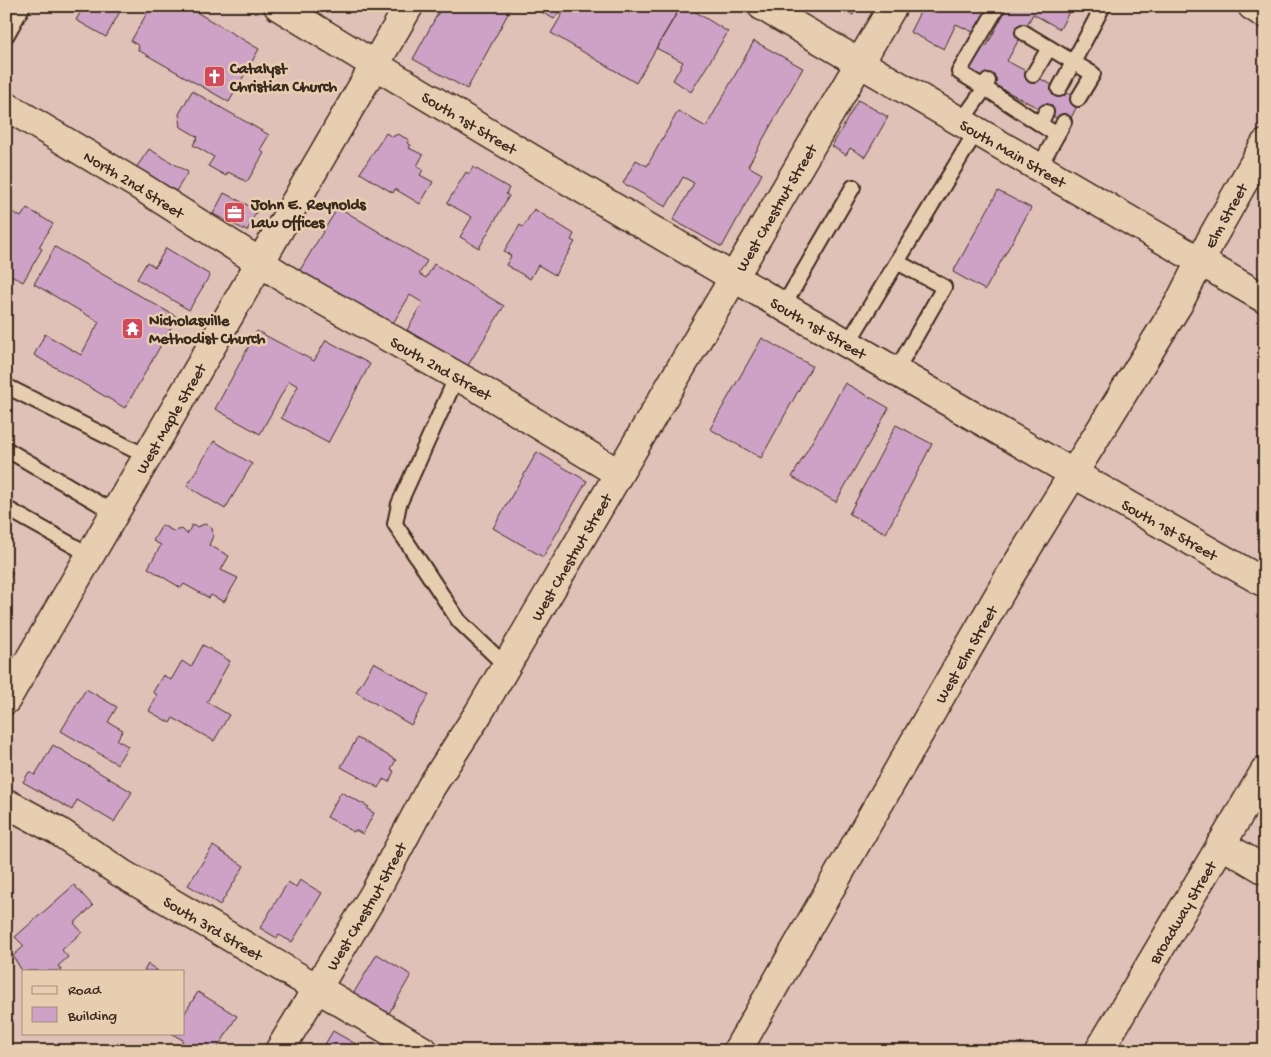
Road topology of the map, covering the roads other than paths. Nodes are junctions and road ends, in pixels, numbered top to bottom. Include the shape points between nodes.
1 (23, 6) edge
2 (278, 6) edge
3 (409, 6) edge
4 (762, 6) edge
5 (892, 6) edge
6 (1103, 6) edge
7 (1252, 6) edge
8 (997, 13) edge
9 (1265, 14) edge
10 (1023, 32) dead end
11 (6, 36) edge
12 (1049, 48) junction
13 (860, 63) junction
14 (1073, 63) junction
15 (374, 65) junction
16 (1033, 75) dead end
17 (987, 84) junction
18 (1059, 89) dead end
19 (1078, 99) dead end
20 (6, 106) edge
21 (1064, 122) dead end
22 (969, 126) junction
23 (1057, 134) junction
24 (1265, 144) edge
25 (1039, 167) junction
26 (853, 187) dead end
27 (898, 262) junction
28 (1201, 262) junction
29 (262, 263) junction
30 (734, 276) junction
31 (1265, 299) edge
32 (784, 306) junction
33 (848, 342) junction
34 (896, 370) junction
35 (457, 376) junction
36 (6, 386) edge
37 (6, 449) edge
38 (148, 457) junction
39 (618, 473) junction
40 (1074, 474) junction
41 (6, 508) edge
42 (114, 513) junction
43 (90, 556) junction
44 (1265, 583) edge
45 (506, 666) junction
46 (6, 700) edge
47 (1265, 771) edge
48 (6, 803) edge
49 (1221, 844) junction
50 (1265, 870) edge
51 (316, 988) junction
52 (279, 1051) edge
53 (424, 1051) edge
54 (737, 1051) edge
55 (1100, 1051) edge

1 - 11 lane
2 - 15 street, South 1st Street
3 - 15 street, West Maple Street
4 - 13 street, South Main Street
5 - 13 street, West Chestnut Street
6 - 14 lane
7 - 9 street
8 - 17 lane via 959,72
10 - 12 lane
12 - 14 lane
12 - 16 lane
13 - 22 street, South Main Street
13 - 30 street, West Chestnut Street
14 - 18 lane
14 - 19 lane via 1093,74
15 - 29 street, West Maple Street
15 - 30 street, South 1st Street
17 - 22 lane
17 - 23 lane via 1043,118
20 - 29 street, North 2nd Street
21 - 23 lane
22 - 25 street, South Main Street
22 - 27 lane
23 - 25 lane
24 - 28 street, Elm Street
25 - 28 street, South Main Street
26 - 32 lane
27 - 33 lane
27 - 34 lane via 944,286
28 - 31 street, South Main Street
28 - 40 street, West Elm Street
29 - 35 street, South 2nd Street
29 - 38 street, West Maple Street
30 - 32 street, South 1st Street
30 - 39 street, West Chestnut Street
32 - 33 street, South 1st Street
33 - 34 street, South 1st Street
34 - 40 street, South 1st Street
35 - 39 street, South 2nd Street
35 - 45 lane via 400,504 395,524 459,621
36 - 38 lane
37 - 42 lane
38 - 42 street, West Maple Street
39 - 45 street, West Chestnut Street
40 - 44 street, South 1st Street
40 - 54 street, West Elm Street via 1008,579
41 - 43 lane
42 - 43 street, West Maple Street
43 - 46 street, West Maple Street
45 - 51 street, West Chestnut Street via 431,787 374,894
47 - 49 street, Broadway Street
48 - 51 street, South 3rd Street via 58,831 121,873
49 - 50 street
49 - 55 street, Broadway Street
51 - 52 street, West Chestnut Street
51 - 53 street, South 3rd Street

